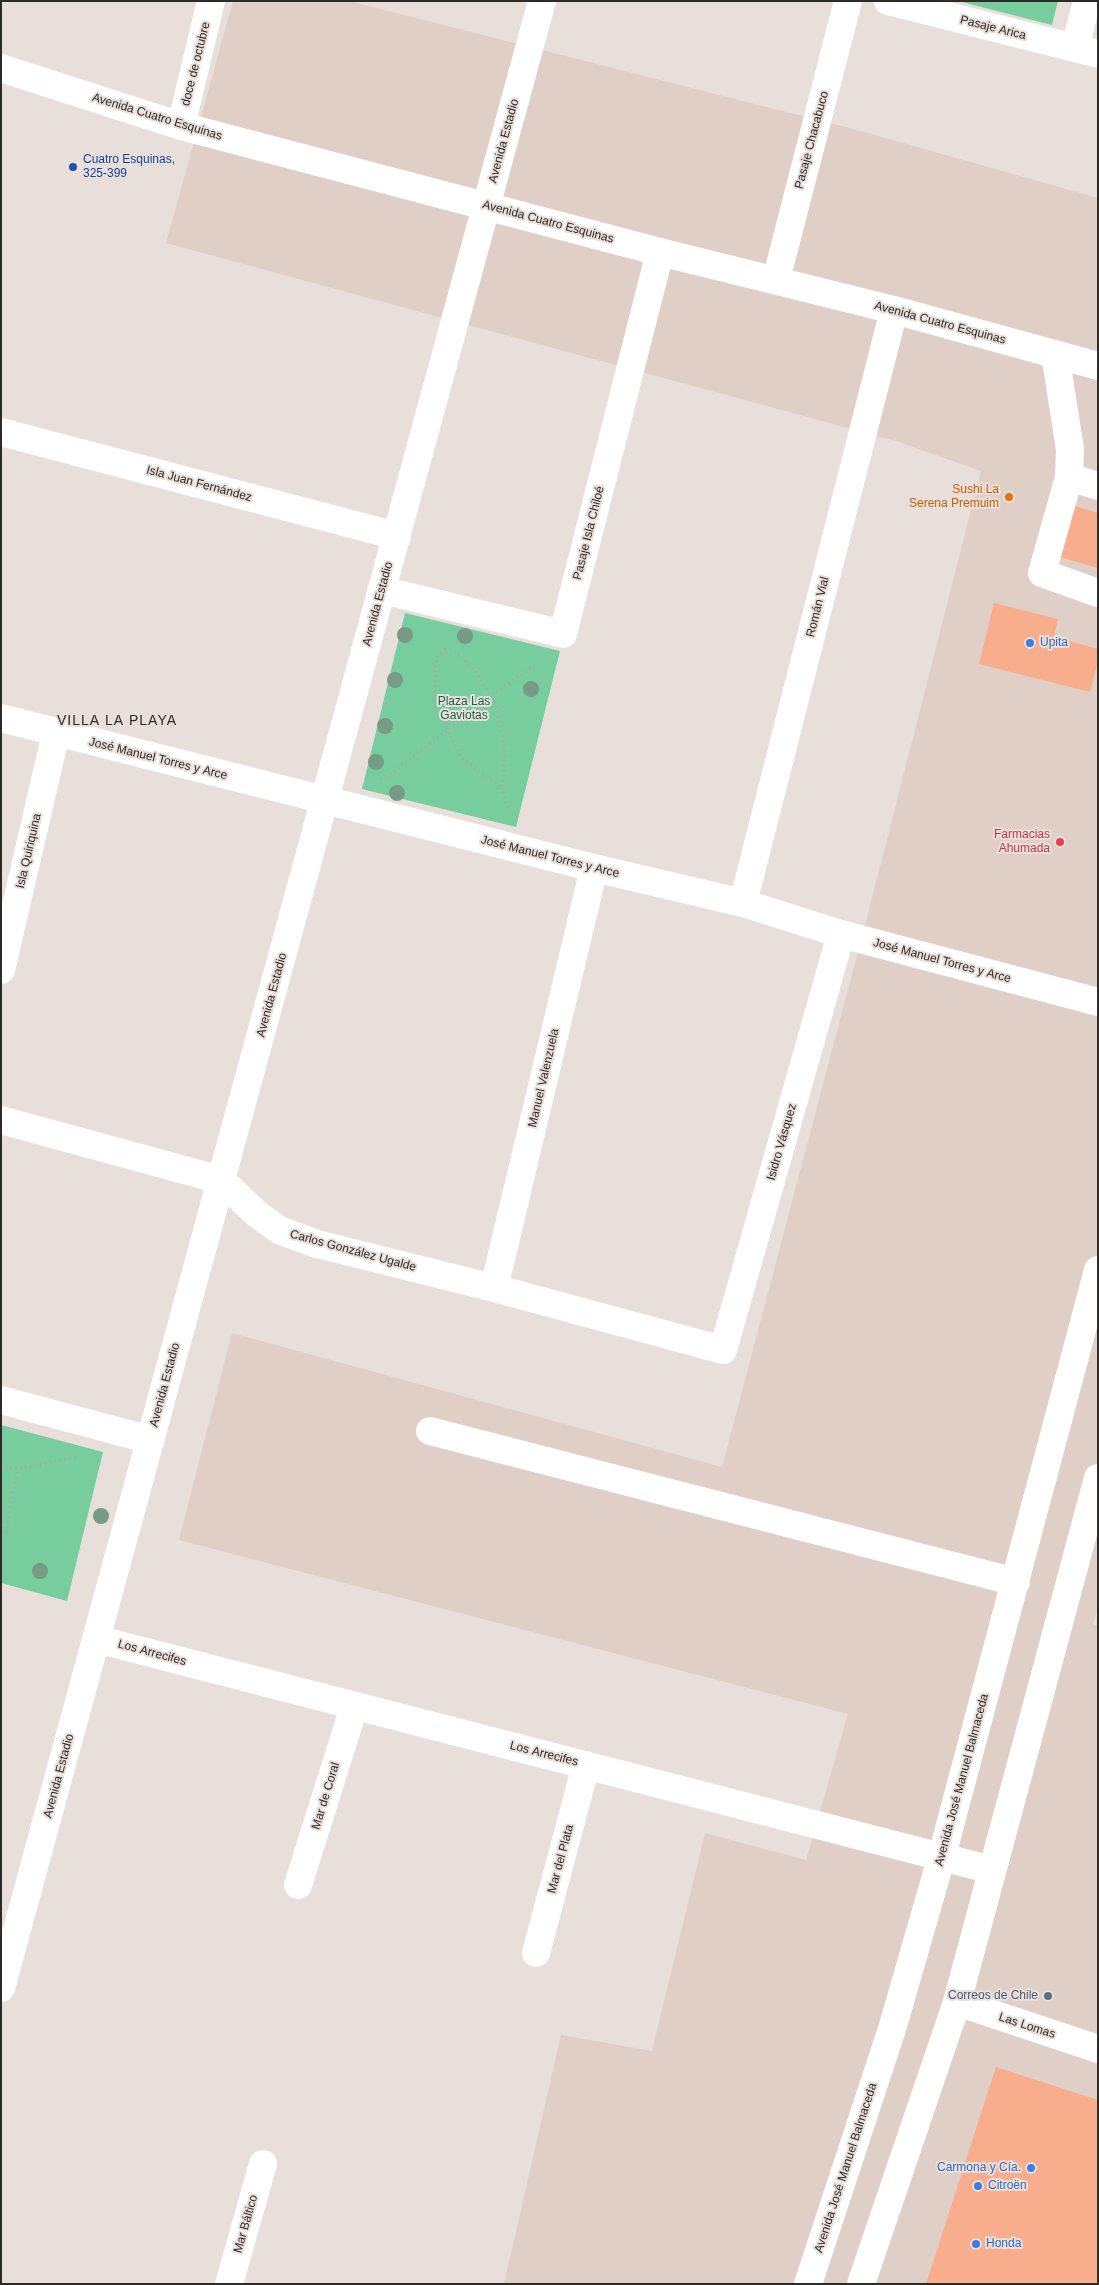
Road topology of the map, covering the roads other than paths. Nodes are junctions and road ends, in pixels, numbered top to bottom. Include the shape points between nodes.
1 (212, 1) edge
2 (542, 1) edge
3 (848, 1) edge
4 (888, 1) edge
5 (1088, 1) edge
6 (1086, 51) edge
7 (1, 68) edge
8 (181, 126) junction
9 (487, 206) junction
10 (660, 252) junction
11 (776, 280) junction
12 (894, 310) junction
13 (1056, 354) junction
14 (1098, 366) edge
15 (1, 432) edge
16 (1069, 477) junction
17 (1098, 486) edge
18 (397, 536) junction
19 (382, 590) junction
20 (1098, 593) edge
21 (1, 718) edge
22 (56, 733) junction
23 (325, 801) junction
24 (594, 868) junction
25 (742, 904) junction
26 (841, 934) junction
27 (1, 970) edge
28 (1098, 1002) edge
29 (1, 1120) edge
30 (221, 1180) junction
31 (1098, 1270) edge
32 (494, 1288) junction
33 (723, 1350) joint
34 (1, 1400) edge
35 (430, 1431) dead end
36 (151, 1440) junction
37 (1098, 1478) edge
38 (1016, 1582) junction
39 (96, 1639) junction
40 (354, 1706) junction
41 (586, 1765) junction
42 (941, 1858) junction
43 (992, 1870) junction
44 (298, 1884) dead end
45 (536, 1953) dead end
46 (1, 1988) edge
47 (957, 2002) junction
48 (1098, 2049) edge
49 (263, 2164) dead end
50 (229, 2284) edge
51 (808, 2284) edge
52 (861, 2284) edge

1 - 8 street, doce de octubre
2 - 9 street, Avenida Estadio
3 - 11 street, Pasaje Chacabuco
4 - 6 street, Pasaje Arica
5 - 6 street
7 - 8 street, Avenida Cuatro Esquinas
8 - 9 street, Avenida Cuatro Esquinas
9 - 10 street, Avenida Cuatro Esquinas
9 - 18 street, Avenida Estadio
10 - 11 street, Avenida Cuatro Esquinas
10 - 19 street, Pasaje Isla Chiloé via 563,634
11 - 12 street, Avenida Cuatro Esquinas
12 - 13 street, Avenida Cuatro Esquinas
12 - 25 street, Román Vial
13 - 14 street, Avenida Cuatro Esquinas
13 - 16 street via 1070,449
15 - 18 street, Isla Juan Fernández
16 - 17 street
16 - 20 street via 1042,573
18 - 19 street, Avenida Estadio
19 - 23 street, Avenida Estadio
21 - 22 street, José Manuel Torres y Arce
22 - 23 street, José Manuel Torres y Arce
22 - 27 street, Isla Quiriquina
23 - 24 street, José Manuel Torres y Arce
23 - 30 street, Avenida Estadio
24 - 25 street, José Manuel Torres y Arce
24 - 32 street, Manuel Valenzuela
25 - 26 street, José Manuel Torres y Arce
26 - 28 street, José Manuel Torres y Arce
26 - 33 street, Isidro Vásquez
29 - 30 street, Carlos González Ugalde
30 - 32 street, Carlos González Ugalde via 279,1230 317,1244
30 - 36 street, Avenida Estadio
31 - 38 street, Avenida José Manuel Balmaceda
32 - 33 street, Carlos González Ugalde
34 - 36 street
35 - 38 street
36 - 39 street, Avenida Estadio
37 - 43 street
38 - 42 street, Avenida José Manuel Balmaceda
39 - 40 street, Los Arrecifes
39 - 46 street, Avenida Estadio
40 - 41 street, Los Arrecifes
40 - 44 street, Mar de Coral
41 - 42 street, Los Arrecifes
41 - 45 street, Mar del Plata
42 - 43 street, Los Arrecifes
42 - 51 street, Avenida José Manuel Balmaceda via 892,2029
43 - 47 street
47 - 48 street, Las Lomas
47 - 52 street
49 - 50 street, Mar Báltico

